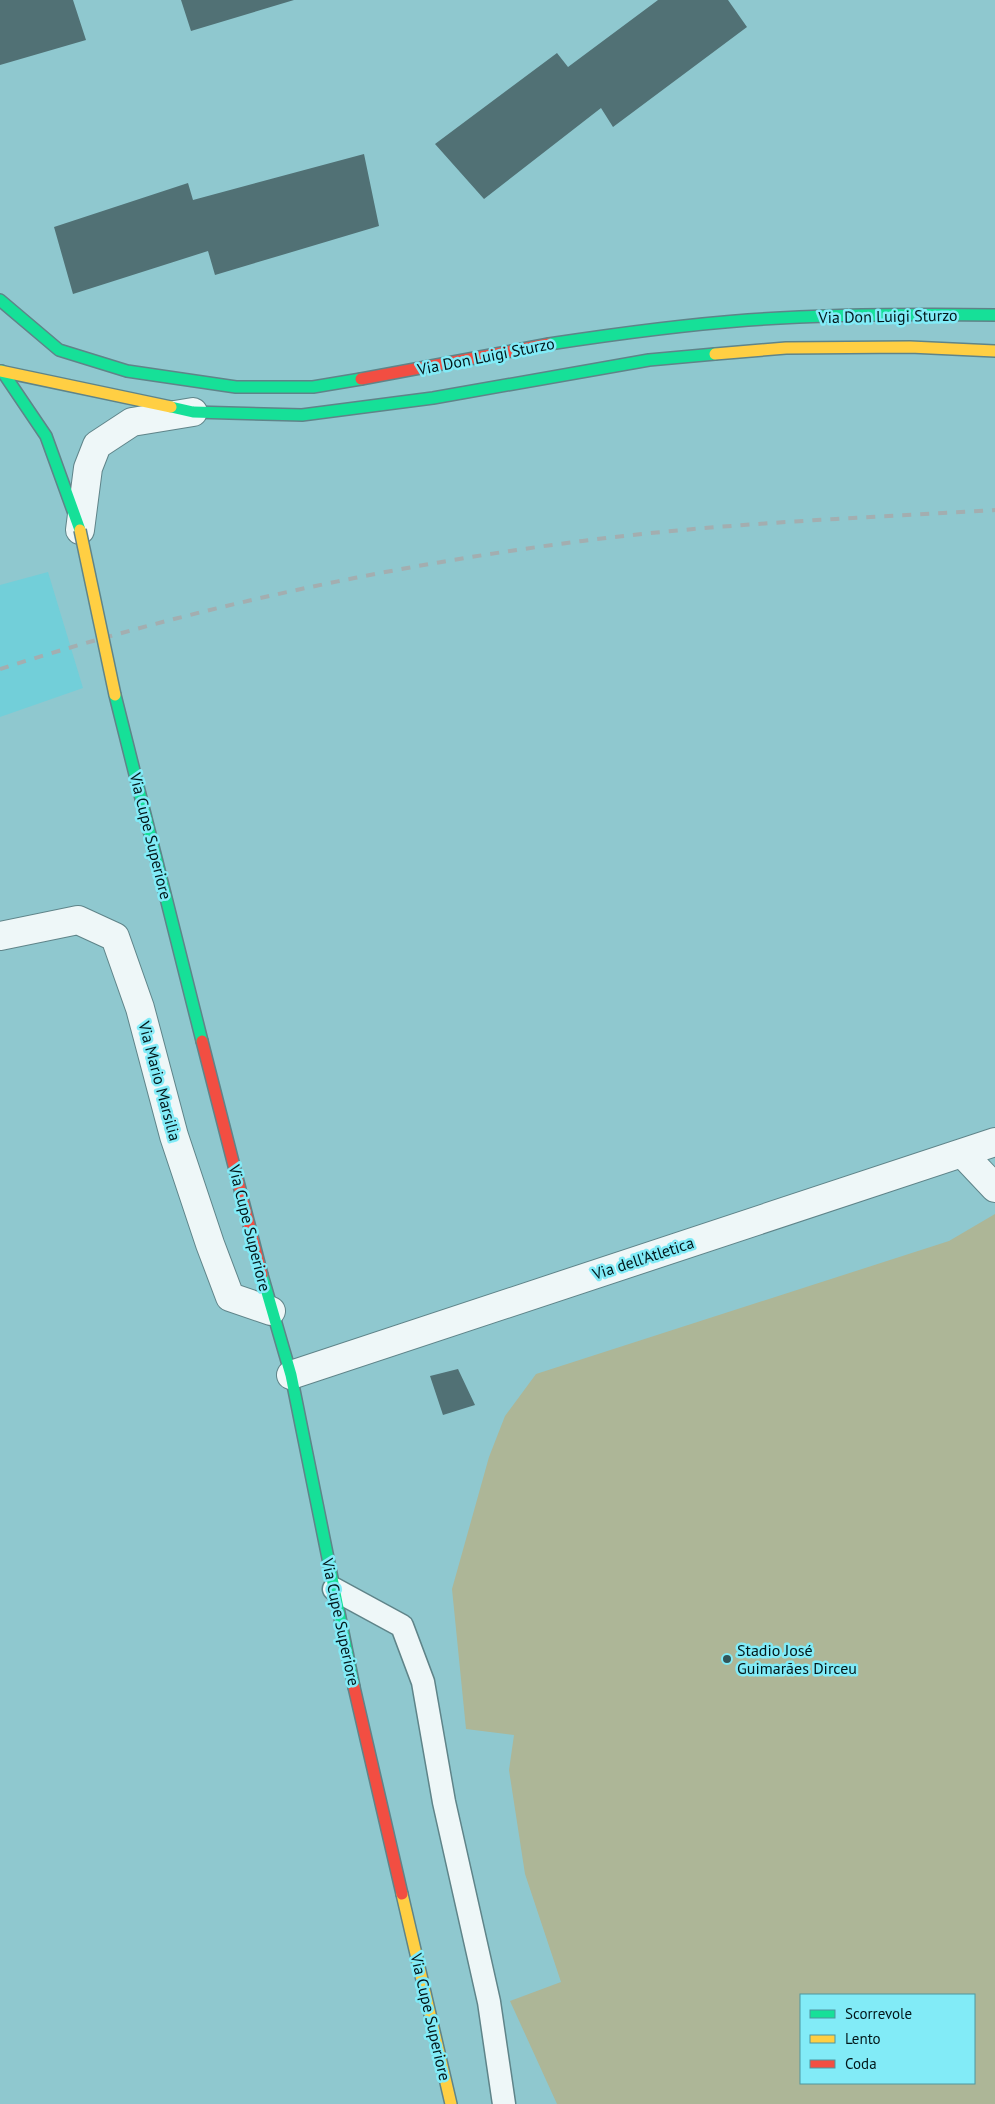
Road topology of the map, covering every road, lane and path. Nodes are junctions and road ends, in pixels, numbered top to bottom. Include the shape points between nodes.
1 (0, 300) edge
2 (995, 314) edge
3 (995, 351) edge
4 (1, 371) edge
5 (193, 412) junction
6 (80, 530) junction
7 (0, 936) edge
8 (995, 1142) edge
9 (962, 1153) junction
10 (995, 1188) edge
11 (271, 1311) junction
12 (291, 1375) junction
13 (334, 1589) junction
14 (451, 2104) edge
15 (504, 2104) edge

1 - 2 street, Via Don Luigi Sturzo via 58,350 127,371 236,386 313,387 640,330 748,320 878,314
3 - 5 street, Via Don Luigi Sturzo via 910,347 786,348 649,360 433,398 302,415
4 - 5 street, Via Don Luigi Sturzo
4 - 6 street, Via Cupe Superiore via 46,436
5 - 6 street via 132,422 97,445 88,468
6 - 11 street, Via Cupe Superiore, bridge via 115,695
7 - 11 street, Via Mario Marsilia via 78,920 115,937 140,1008 174,1136 230,1297
8 - 9 street, Via dell'Atletica
9 - 10 street
9 - 12 street, Via dell'Atletica
11 - 12 street, Via Cupe Superiore
12 - 13 street, Via Cupe Superiore
13 - 14 street, Via Cupe Superiore via 350,1671
13 - 15 lane via 402,1626 424,1682 444,1802 488,2002

